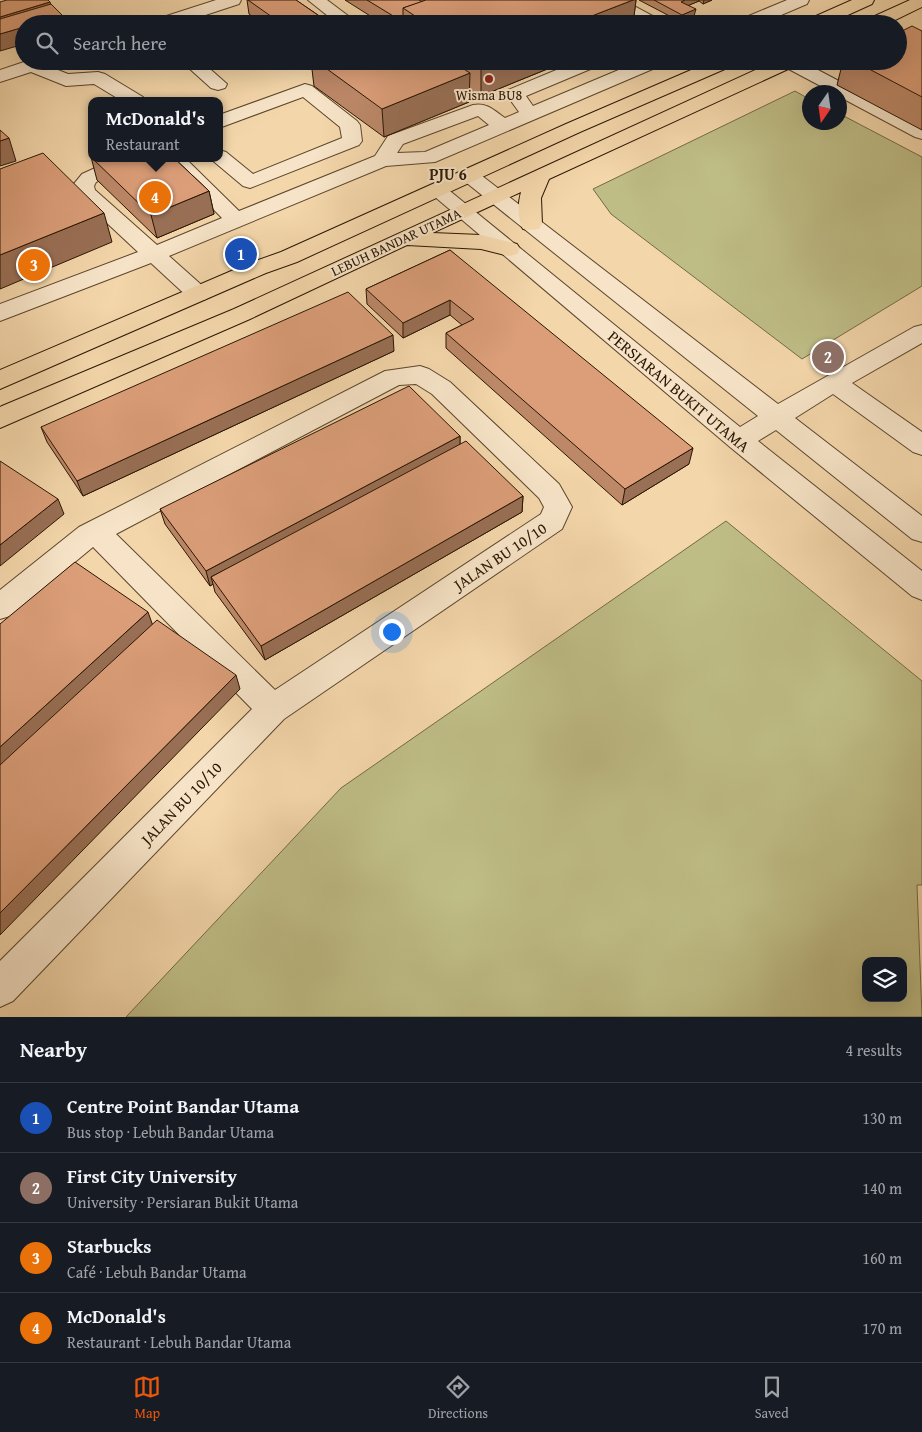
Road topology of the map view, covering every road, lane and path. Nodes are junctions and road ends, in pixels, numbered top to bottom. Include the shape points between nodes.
1 (233, 0) edge
2 (316, 0) edge
3 (611, 0) edge
4 (866, 0) edge
5 (922, 1) edge
6 (785, 8) edge
7 (187, 15) edge
8 (337, 15) edge
9 (638, 15) edge
10 (768, 15) edge
11 (832, 15) edge
12 (892, 15) edge
13 (18, 70) edge
14 (49, 70) edge
15 (201, 70) edge
16 (572, 70) edge
17 (635, 70) edge
18 (703, 70) edge
19 (772, 70) edge
20 (805, 70) edge
21 (1, 75) edge
22 (218, 84) dead end
23 (129, 97) edge
24 (528, 116) junction
25 (223, 121) edge
26 (503, 126) junction
27 (573, 128) junction
28 (922, 133) edge
29 (223, 159) edge
30 (383, 160) junction
31 (125, 162) edge
32 (177, 162) edge
33 (542, 174) junction
34 (470, 176) junction
35 (260, 178) junction
36 (438, 191) junction
37 (496, 196) junction
38 (289, 198) junction
39 (462, 211) junction
40 (236, 220) junction
41 (531, 224) junction
42 (402, 239) junction
43 (509, 249) junction
44 (154, 254) junction
45 (198, 294) junction
46 (0, 313) edge
47 (922, 333) edge
48 (0, 380) edge
49 (840, 387) junction
50 (0, 420) edge
51 (782, 422) junction
52 (739, 440) junction
53 (922, 445) edge
54 (922, 531) edge
55 (96, 532) junction
56 (922, 588) edge
57 (0, 607) edge
58 (272, 709) junction
59 (0, 988) edge

1 - 7 street
2 - 8 street
3 - 9 street
4 - 11 main road
5 - 12 main road
6 - 10 street
13 - 21 street
14 - 23 street via 66,80 98,78
15 - 22 street
16 - 24 street via 515,94
17 - 24 street
18 - 27 main road, LEBUH BANDAR UTAMA
19 - 33 main road, LEBUH BANDAR UTAMA
20 - 28 street
24 - 26 street
24 - 27 street
25 - 35 street via 305,90 350,125 352,141
26 - 30 street via 428,158
26 - 30 street via 480,109 395,140
27 - 34 main road, LEBUH BANDAR UTAMA
29 - 35 street via 250,182
30 - 38 street
31 - 44 street via 89,178 83,185 85,192
32 - 40 street
33 - 37 main road, LEBUH BANDAR UTAMA
33 - 41 main road via 532,188
34 - 36 main road, LEBUH BANDAR UTAMA
34 - 37 street
35 - 38 street
36 - 39 street, PERSIARAN BUKIT UTAMA
36 - 45 main road, LEBUH BANDAR UTAMA
37 - 39 main road, LEBUH BANDAR UTAMA
37 - 41 street
38 - 40 street
39 - 42 main road, LEBUH BANDAR UTAMA
39 - 43 street, PERSIARAN BUKIT UTAMA
40 - 44 street
41 - 51 street
42 - 43 main road via 481,242
42 - 50 main road, LEBUH BANDAR UTAMA via 242,314 11,412
43 - 52 street, PERSIARAN BUKIT UTAMA
44 - 45 street
44 - 46 street
45 - 48 main road, LEBUH BANDAR UTAMA
47 - 49 street
49 - 51 street
49 - 53 street
51 - 52 street
51 - 54 street
52 - 56 street, PERSIARAN BUKIT UTAMA
55 - 57 street, JALAN BU 10/10
55 - 58 street
55 - 58 street, JALAN BU 10/10 via 394,377 420,375 441,388 549,491 558,507 552,521
58 - 59 street, JALAN BU 10/10

